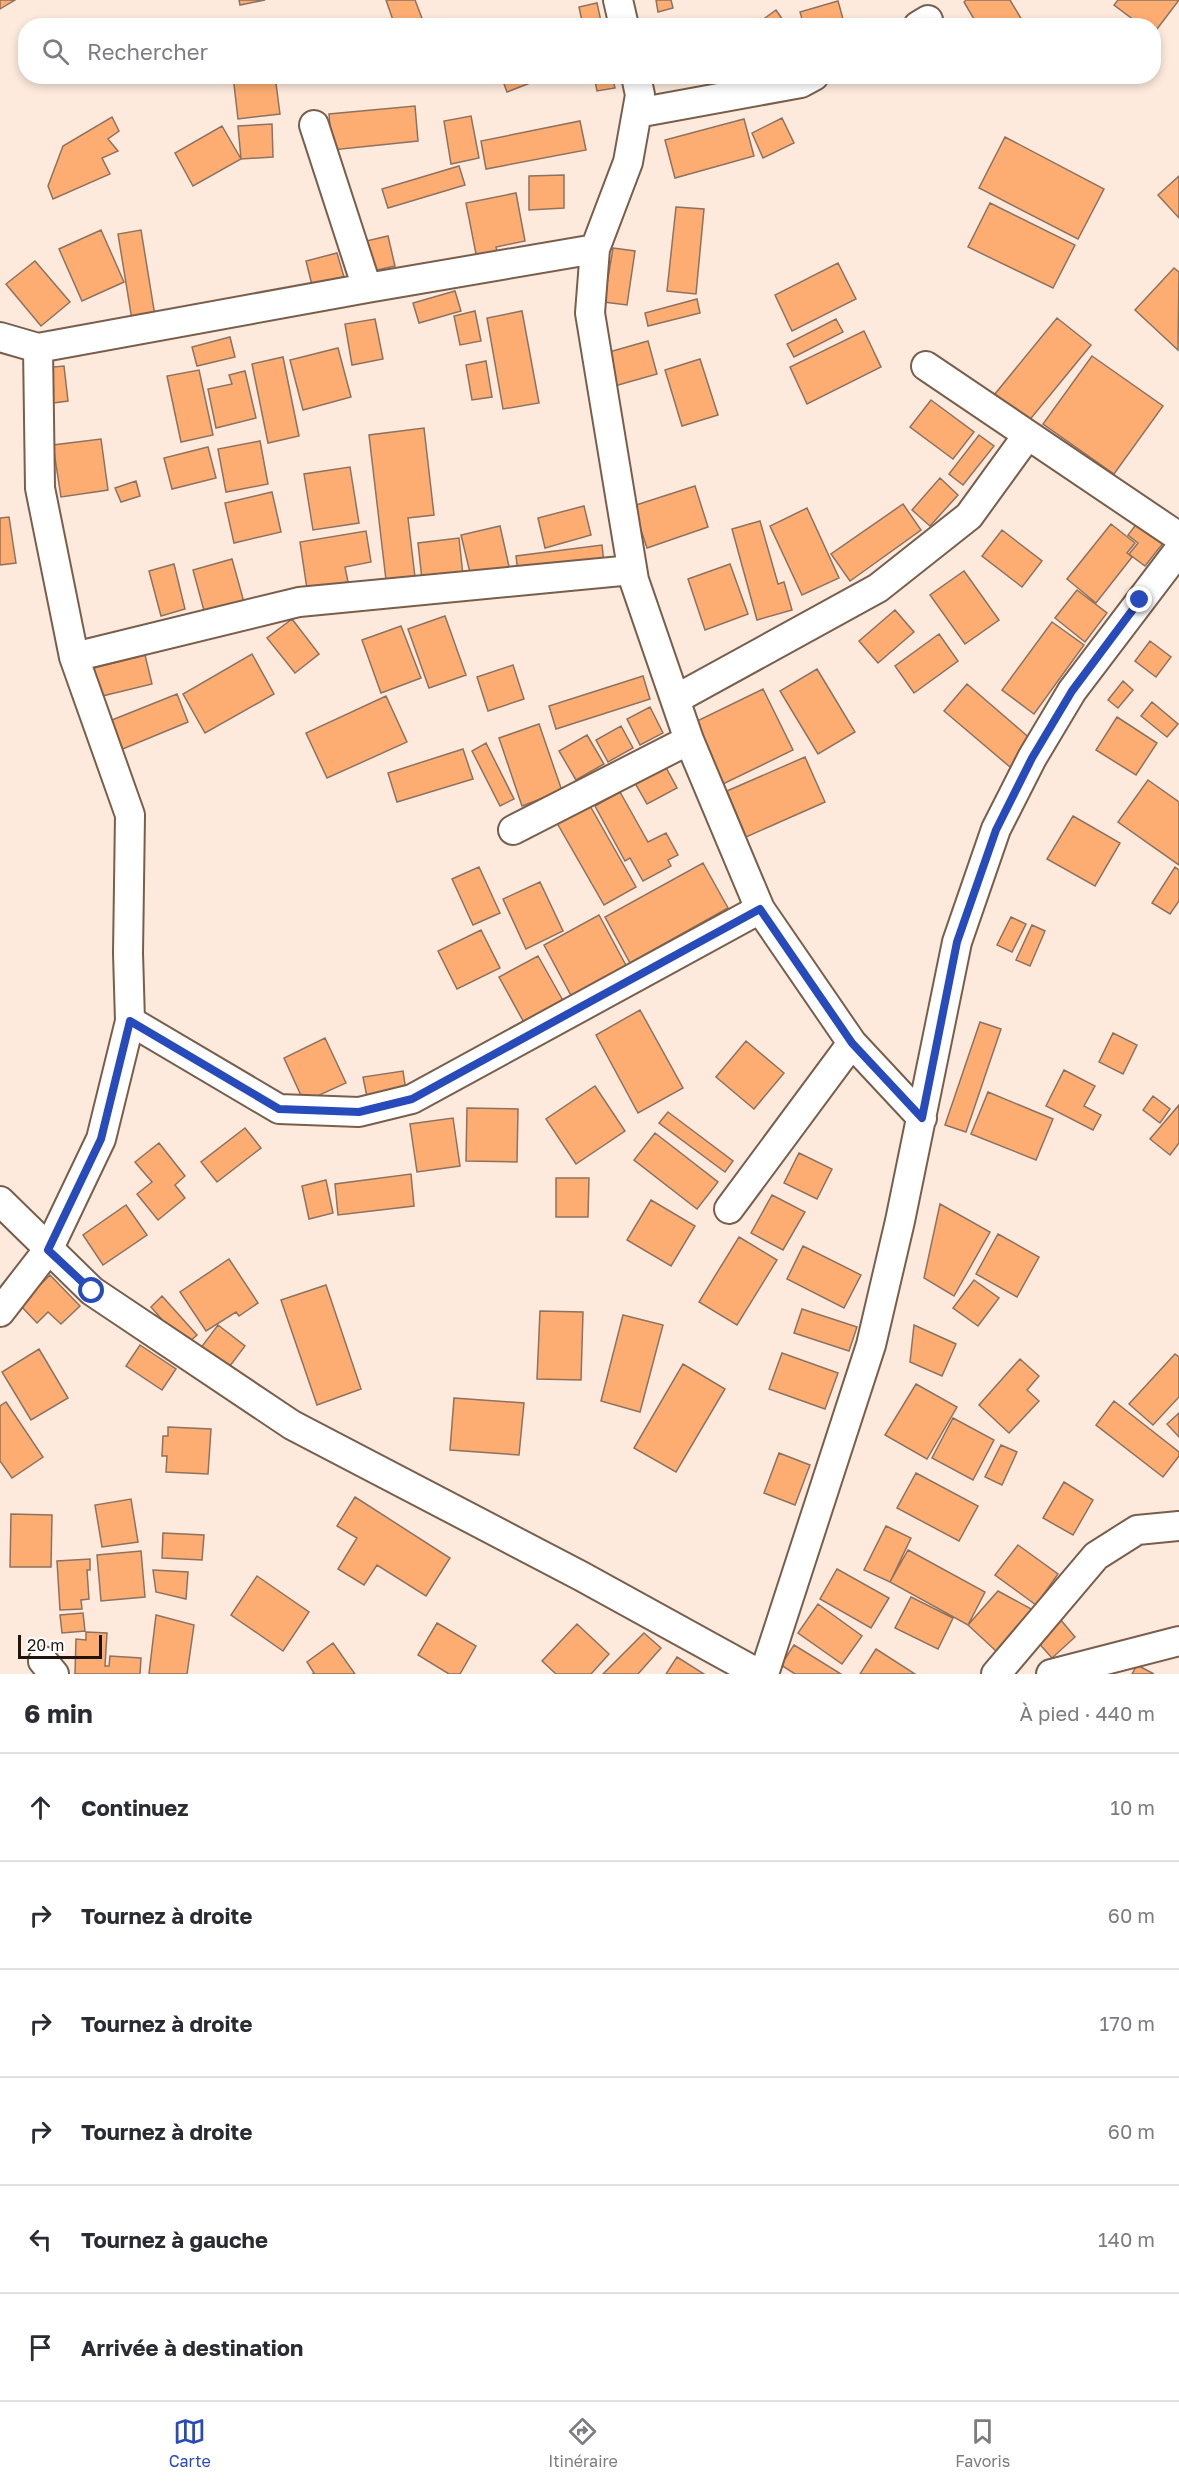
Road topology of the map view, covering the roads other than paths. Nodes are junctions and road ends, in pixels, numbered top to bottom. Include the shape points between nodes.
1 (618, 0) edge
2 (622, 18) edge
3 (638, 84) edge
4 (790, 84) edge
5 (637, 113) junction
6 (314, 125) dead end
7 (595, 249) junction
8 (368, 288) junction
9 (0, 337) edge
10 (38, 348) junction
11 (926, 366) dead end
12 (1027, 436) junction
13 (1179, 537) edge
14 (1179, 550) edge
15 (632, 570) junction
16 (74, 657) junction
17 (676, 699) junction
18 (689, 740) junction
19 (513, 830) dead end
20 (760, 909) junction
21 (130, 1021) junction
22 (852, 1043) junction
23 (922, 1118) junction
24 (0, 1201) edge
25 (729, 1209) dead end
26 (48, 1250) junction
27 (0, 1312) edge
28 (1179, 1526) edge
29 (1179, 1641) edge
30 (759, 1674) edge
31 (764, 1674) edge
32 (996, 1674) edge
33 (1051, 1674) edge

1 - 2 street
3 - 5 street
4 - 5 street
5 - 7 street via 628,162
6 - 8 street
7 - 8 street
7 - 15 street via 590,313
8 - 10 street
9 - 10 street
10 - 16 street via 40,488
11 - 12 street
12 - 13 street
12 - 17 street via 969,516 878,588
14 - 23 street via 1072,691 996,830 957,942
15 - 16 street via 299,602
15 - 17 street
16 - 21 street via 129,815
17 - 18 street
18 - 19 street
18 - 20 street
20 - 21 street via 412,1099 359,1112 279,1109
20 - 22 street
21 - 26 street via 101,1139
22 - 23 street
22 - 25 street
23 - 31 street via 871,1345
24 - 26 street
26 - 27 street
26 - 30 street via 92,1291 292,1425
28 - 32 street via 1137,1530 1096,1556
29 - 33 street

